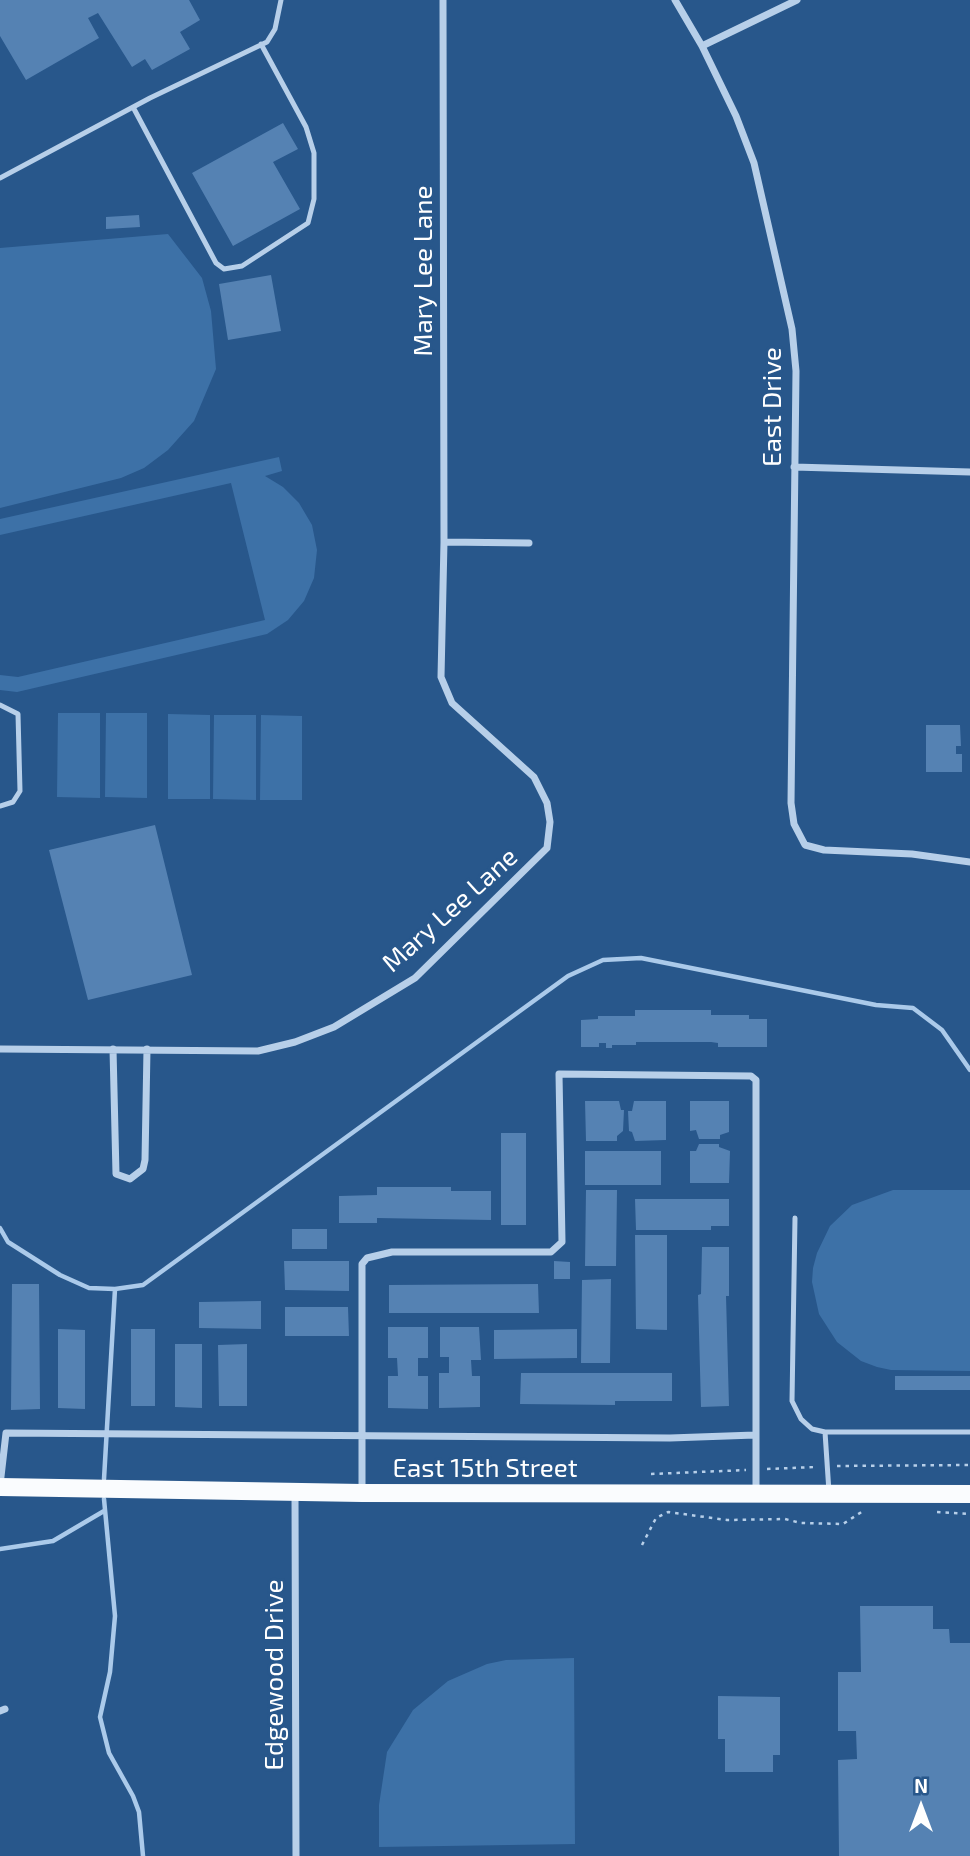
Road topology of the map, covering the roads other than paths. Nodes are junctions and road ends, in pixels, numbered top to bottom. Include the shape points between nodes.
1 (281, 0) edge
2 (443, 0) edge
3 (675, 0) edge
4 (797, 0) edge
5 (261, 44) junction
6 (702, 46) junction
7 (133, 107) junction
8 (0, 178) edge
9 (794, 467) junction
10 (970, 472) edge
11 (444, 542) junction
12 (529, 543) dead end
13 (0, 705) edge
14 (0, 806) edge
15 (970, 862) edge
16 (0, 1049) edge
17 (113, 1049) junction
18 (147, 1049) junction
19 (795, 1218) dead end
20 (825, 1432) junction
21 (970, 1432) edge
22 (755, 1435) junction
23 (365, 1436) junction
24 (0, 1486) edge
25 (295, 1493) junction
26 (362, 1493) junction
27 (970, 1494) edge
28 (756, 1495) junction
29 (829, 1495) junction
30 (296, 1856) edge

1 - 5 lane via 275,29
2 - 11 street, Mary Lee Lane
3 - 6 street, East Drive
4 - 6 street
5 - 7 lane
5 - 7 lane via 306,127 314,153 314,198 308,223 242,266 224,269 216,263
6 - 9 street, East Drive via 754,163 785,291 796,371
7 - 8 lane
9 - 10 street
9 - 15 street, East Drive via 791,803 799,836 804,845 824,850
11 - 12 street
11 - 18 street, Mary Lee Lane via 441,677 445,689 464,716 534,777 547,803 547,848 415,978 334,1027 258,1051
13 - 14 lane via 18,713 20,791 13,802
16 - 17 street, Mary Lee Lane
17 - 18 street, Mary Lee Lane
17 - 18 street via 116,1174 130,1179 143,1169 145,1160
19 - 20 lane via 792,1401 801,1419 812,1429
20 - 21 lane
20 - 29 lane
22 - 23 street
22 - 23 street via 756,1080 751,1076 559,1074 562,1242 557,1247 551,1252 392,1252 367,1258 362,1264
22 - 28 street
23 - 24 street via 6,1433
23 - 26 street
24 - 25 main road, East 15th Street
25 - 26 main road, East 15th Street
25 - 30 street, Edgewood Drive
26 - 28 main road, East 15th Street
27 - 29 main road, East 15th Street
28 - 29 main road, East 15th Street

